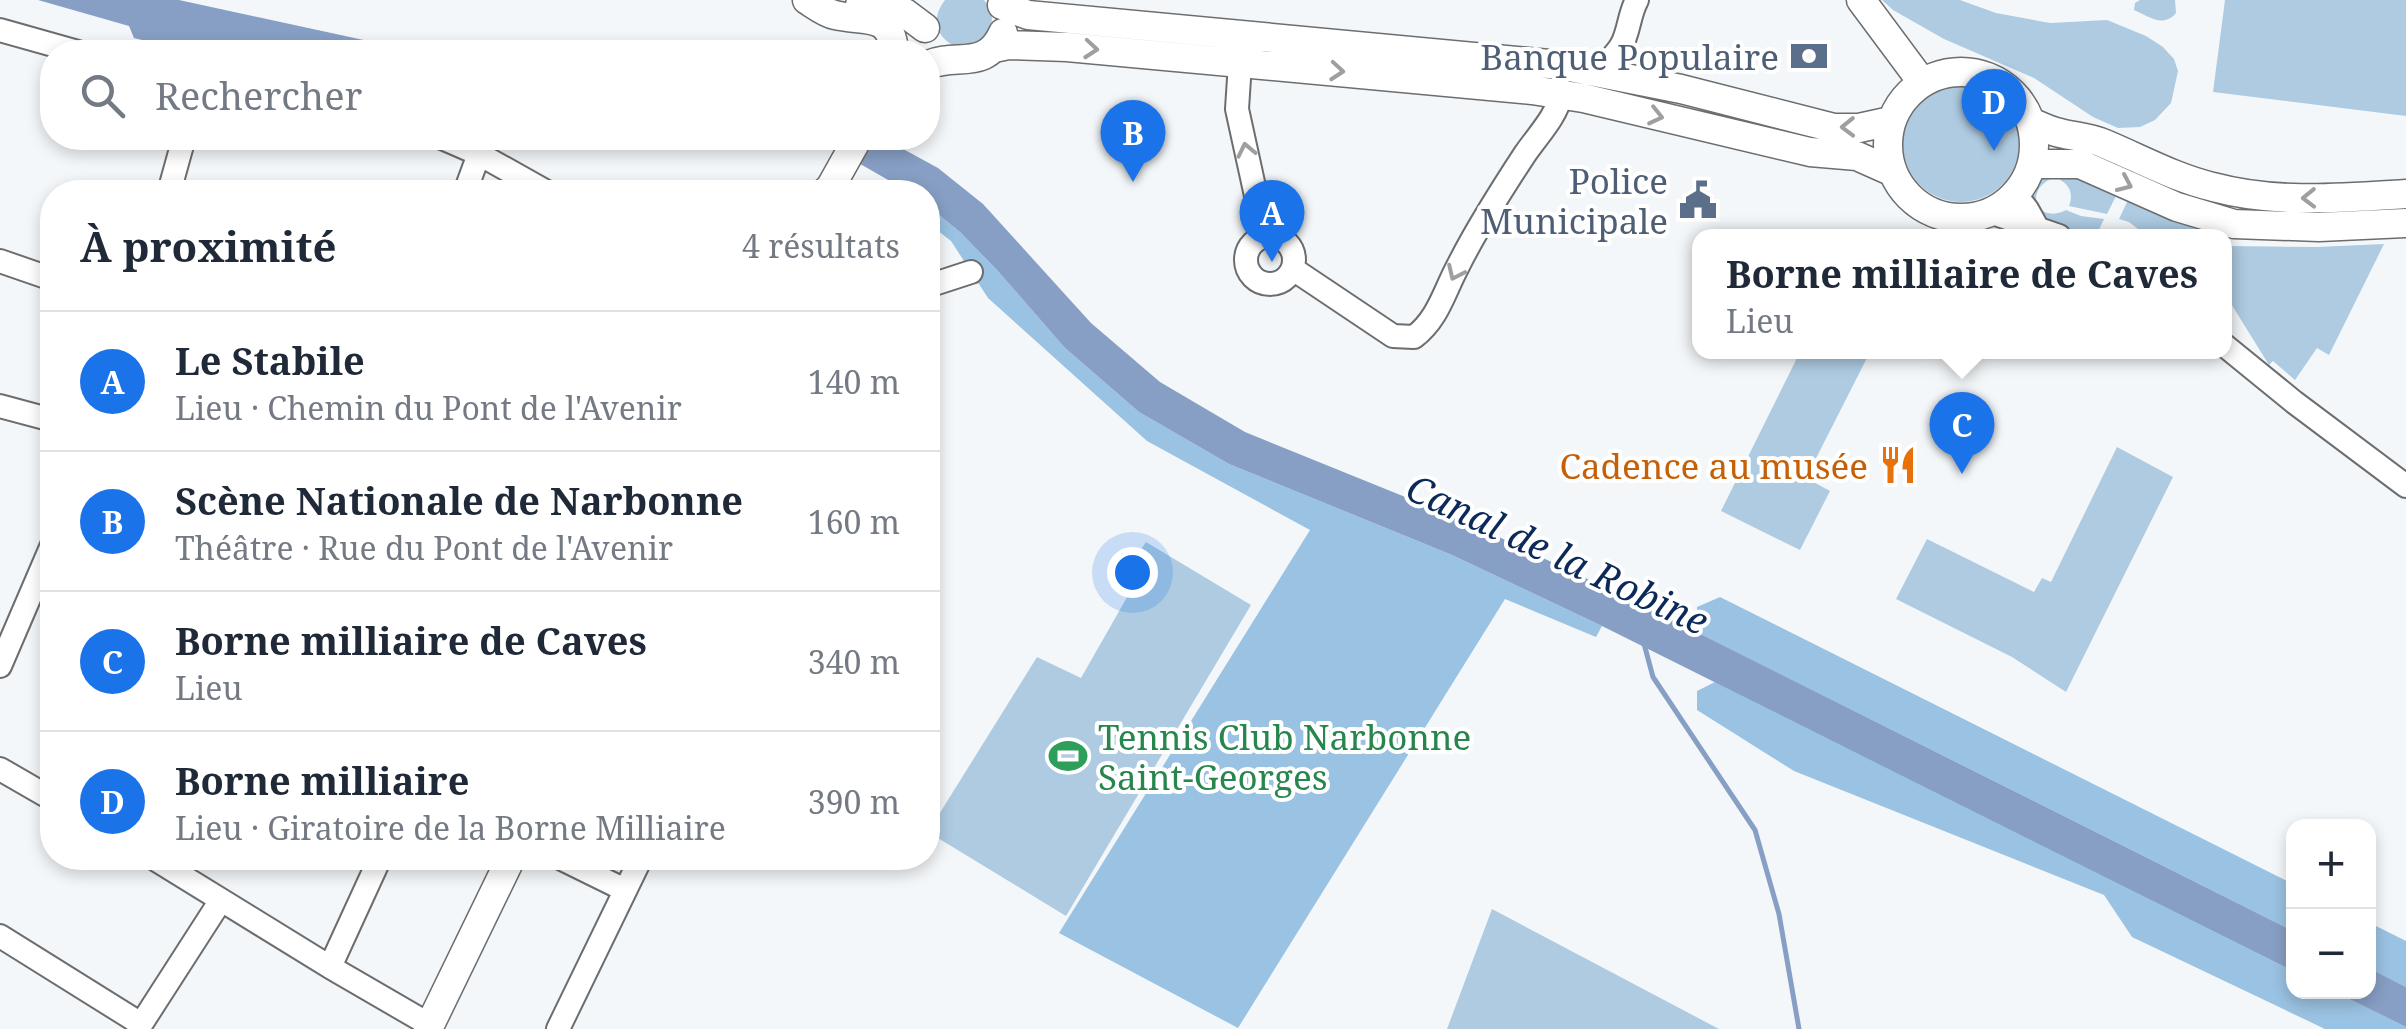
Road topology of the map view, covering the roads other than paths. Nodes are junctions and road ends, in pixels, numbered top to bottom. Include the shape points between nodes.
1 (806, 0) edge
2 (824, 0) edge
3 (930, 0) edge
4 (1637, 0) edge
5 (1860, 0) edge
6 (1001, 2) edge
7 (0, 30) edge
8 (922, 38) edge
9 (891, 40) edge
10 (40, 41) edge
11 (1622, 45) junction
12 (994, 48) junction
13 (940, 51) edge
14 (960, 60) junction
15 (940, 62) edge
16 (1240, 63) junction
17 (1600, 72) junction
18 (1641, 80) junction
19 (1922, 82) junction
20 (1532, 90) junction
21 (1561, 95) junction
22 (1891, 121) junction
23 (2031, 122) junction
24 (1541, 130) junction
25 (181, 150) edge
26 (469, 150) edge
27 (851, 150) edge
28 (478, 154) junction
29 (2032, 164) junction
30 (1892, 172) junction
31 (172, 180) edge
32 (469, 180) edge
33 (526, 180) edge
34 (834, 180) edge
35 (2014, 194) junction
36 (2406, 194) edge
37 (1990, 212) junction
38 (2406, 223) edge
39 (2037, 227) junction
40 (2042, 229) edge
41 (2221, 229) edge
42 (2232, 230) edge
43 (1265, 236) junction
44 (0, 261) edge
45 (1292, 269) junction
46 (971, 272) dead end
47 (40, 275) edge
48 (940, 282) edge
49 (2232, 338) edge
50 (2232, 351) edge
51 (2245, 361) junction
52 (0, 406) edge
53 (40, 417) edge
54 (2406, 486) edge
55 (40, 572) edge
56 (0, 666) edge
57 (0, 769) edge
58 (40, 792) edge
59 (172, 870) edge
60 (374, 870) edge
61 (506, 870) edge
62 (584, 870) edge
63 (636, 870) edge
64 (625, 890) junction
65 (220, 900) junction
66 (0, 936) edge
67 (330, 967) junction
68 (140, 1026) edge
69 (429, 1027) edge
70 (558, 1029) edge

1 - 9 main road via 832,15 878,22
2 - 8 main road via 901,11 912,16
3 - 8 main road
4 - 11 street
5 - 19 main road
6 - 12 main road via 1005,28
6 - 17 main road via 1028,15
7 - 10 street
11 - 17 street
11 - 18 street
12 - 14 main road
12 -> 16 main road via 1067,47
13 - 14 main road
14 - 15 main road
16 -> 20 main road
43 -> 16 street via 1238,109
17 - 18 main road
22 -> 18 main road via 1834,128
19 - 22 main road
19 - 23 main road via 1964,71 1986,76 2006,86
20 - 21 main road
20 - 24 street
21 - 24 street
21 -> 30 main road via 1810,152 1856,156
22 - 30 main road
23 - 29 main road
36 -> 23 main road via 2247,195
24 -> 45 street via 1442,302 1414,337 1393,336
25 - 31 street
26 - 28 street
27 - 34 main road
28 - 32 street
28 - 33 street
29 - 35 main road
29 -> 41 main road via 2080,164
30 - 37 main road via 1912,200 1935,213 1964,218
35 - 37 main road
35 - 39 street
37 - 39 street
38 - 42 main road
39 - 40 street
43 - 45 street via 1291,248
43 - 45 street via 1248,251 1250,274 1274,284
44 - 47 street
46 - 48 street
49 - 51 street
50 - 51 street
51 - 54 street
52 - 53 street
55 - 56 street
57 - 58 street
59 - 65 street
60 - 67 street
61 - 69 main road
62 - 64 street
63 - 64 street
64 - 70 street
65 - 67 street
65 - 68 street
66 - 68 street
67 - 69 street

